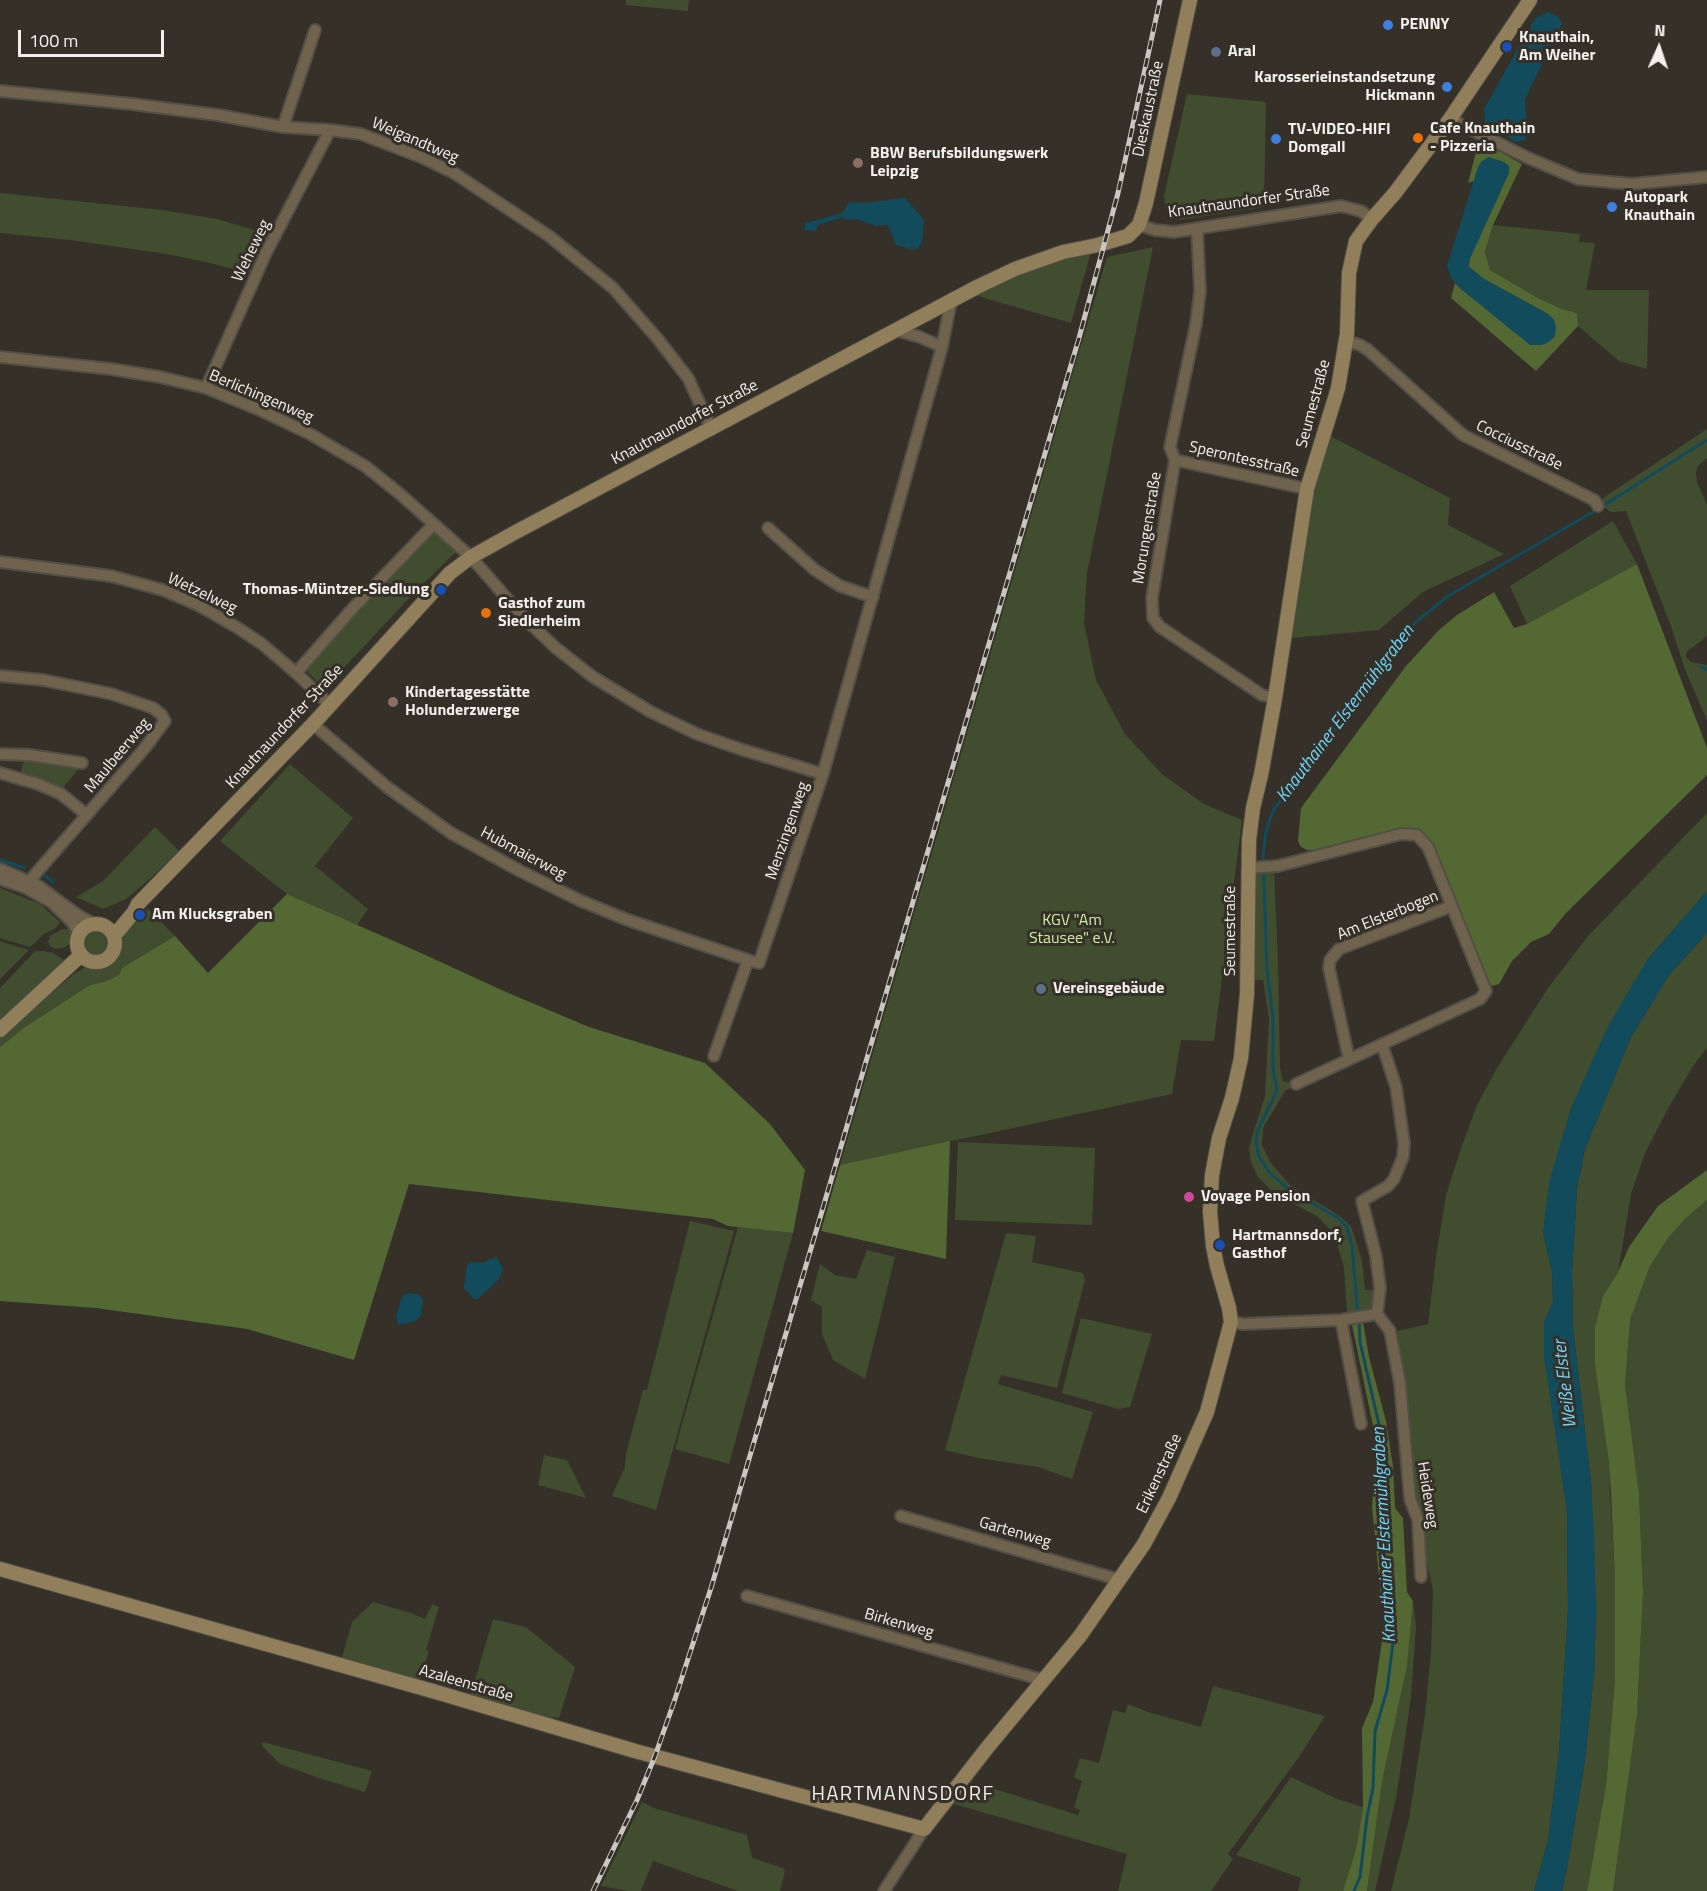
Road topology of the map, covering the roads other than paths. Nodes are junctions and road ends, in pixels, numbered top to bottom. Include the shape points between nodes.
1 (1190, 0) edge
2 (1530, 0) edge
3 (315, 30) dead end
4 (0, 91) edge
5 (1450, 119) junction
6 (283, 127) junction
7 (330, 130) junction
8 (1707, 177) edge
9 (1372, 219) junction
10 (1139, 225) junction
11 (1197, 228) junction
12 (951, 301) junction
13 (895, 330) junction
14 (1346, 341) junction
15 (942, 347) junction
16 (0, 357) edge
17 (206, 388) junction
18 (711, 428) junction
19 (1175, 460) junction
20 (1307, 489) junction
21 (1598, 506) dead end
22 (434, 524) junction
23 (768, 528) dead end
24 (471, 557) junction
25 (0, 562) edge
26 (873, 597) junction
27 (296, 673) junction
28 (0, 676) edge
29 (1275, 699) junction
30 (330, 705) junction
31 (313, 724) junction
32 (0, 754) edge
33 (82, 763) dead end
34 (0, 773) edge
35 (823, 774) junction
36 (87, 815) junction
37 (1254, 868) junction
38 (0, 869) edge
39 (0, 879) edge
40 (26, 883) junction
41 (136, 906) junction
42 (1452, 906) junction
43 (98, 925) junction
44 (114, 936) junction
45 (78, 937) junction
46 (81, 955) junction
47 (748, 960) junction
48 (1247, 994) joint
49 (0, 1030) edge
50 (1382, 1044) junction
51 (714, 1056) dead end
52 (1349, 1059) junction
53 (1296, 1084) dead end
54 (1377, 1314) junction
55 (1341, 1320) junction
56 (1231, 1322) junction
57 (1361, 1424) dead end
58 (901, 1516) dead end
59 (0, 1569) edge
60 (1421, 1577) dead end
61 (1120, 1580) junction
62 (747, 1596) dead end
63 (1043, 1680) junction
64 (924, 1829) junction
65 (884, 1891) edge

1 - 10 street, Dieskaustraße
2 - 5 street, Seumestraße
3 - 6 street
4 - 6 street, Weigandtweg via 132,104
5 - 8 street via 1578,179 1653,184
5 - 9 street, Seumestraße
6 - 7 street, Weigandtweg
7 - 17 street, Weheweg via 266,253
7 - 18 street, Weigandtweg via 361,134 421,157 454,173 549,236 613,288 657,338 688,378
9 - 11 street, Knautnaundorfer Straße via 1361,211 1341,206
9 - 14 street, Seumestraße via 1356,241 1349,273
10 - 11 street, Knautnaundorfer Straße via 1164,232
10 - 12 street, Knautnaundorfer Straße via 1122,239 1063,252 1015,269
11 - 19 street, Morungenstraße via 1200,291 1170,447
12 - 13 street, Knautnaundorfer Straße
12 - 15 street, Menzingenweg
13 - 15 street
13 - 18 street, Knautnaundorfer Straße
14 - 20 street, Seumestraße via 1338,388
14 - 21 street, Cocciusstraße via 1368,350 1463,435 1594,500
15 - 26 street, Menzingenweg
16 - 17 street, Berlichingenweg via 111,369
17 - 22 street, Berlichingenweg via 310,434 365,466
18 - 24 street, Knautnaundorfer Straße
19 - 20 street, Sperontesstraße
19 - 29 street, Morungenstraße via 1152,597 1153,618 1262,695
20 - 29 street, Seumestraße
22 - 24 street, Berlichingenweg
22 - 27 street
23 - 26 street via 815,570 840,586
24 - 30 street, Knautnaundorfer Straße via 450,573
24 - 35 street, Berlichingenweg via 524,618 593,677 697,734
25 - 27 street, Wetzelweg via 111,576 163,590 238,628
26 - 35 street, Menzingenweg
27 - 30 street, Wetzelweg
28 - 36 street, Maulbeerweg via 112,694 161,714 165,722 160,730
29 - 37 street, Seumestraße via 1249,840
30 - 31 street, Knautnaundorfer Straße
31 - 41 street, Knautnaundorfer Straße
31 - 47 street, Hubmaierweg via 387,787 451,833 520,871 625,919
32 - 33 street
34 - 36 street via 61,794
35 - 47 street, Menzingenweg via 759,963
36 - 40 street, Maulbeerweg
37 - 42 street, Am Elsterbogen via 1401,834 1417,835 1428,847
37 - 48 street, Seumestraße
38 - 40 street
39 - 40 street
40 - 43 street via 47,891 79,916
40 - 45 street via 63,911 76,927
41 - 43 street, Knautnaundorfer Straße
41 - 44 street, Knautnaundorfer Straße
42 - 50 street, Am Elsterbogen via 1486,991 1480,999
42 - 52 street, Am Elsterbogen via 1339,950 1330,960
43 - 44 street
43 - 45 street via 84,929
44 - 46 street via 114,949 105,960 90,961
45 - 46 street
46 - 49 street
47 - 51 street, Menzingenweg
48 - 56 street, Erikenstraße via 1238,1072 1212,1175 1210,1212 1213,1245
50 - 52 street, Am Elsterbogen
50 - 54 street via 1396,1087 1404,1143 1394,1179 1362,1201 1376,1256 1380,1288
52 - 53 street, Am Elsterbogen
54 - 55 street
54 - 60 street, Heideweg via 1390,1331 1400,1384 1410,1499 1418,1520
55 - 56 street
55 - 57 street
56 - 61 street, Erikenstraße via 1199,1431 1169,1498
58 - 61 street, Gartenweg
59 - 64 street, Azaleenstraße via 635,1751
61 - 63 street, Erikenstraße
62 - 63 street, Birkenweg
63 - 64 street, Erikenstraße
64 - 65 street, Erikenstraße

